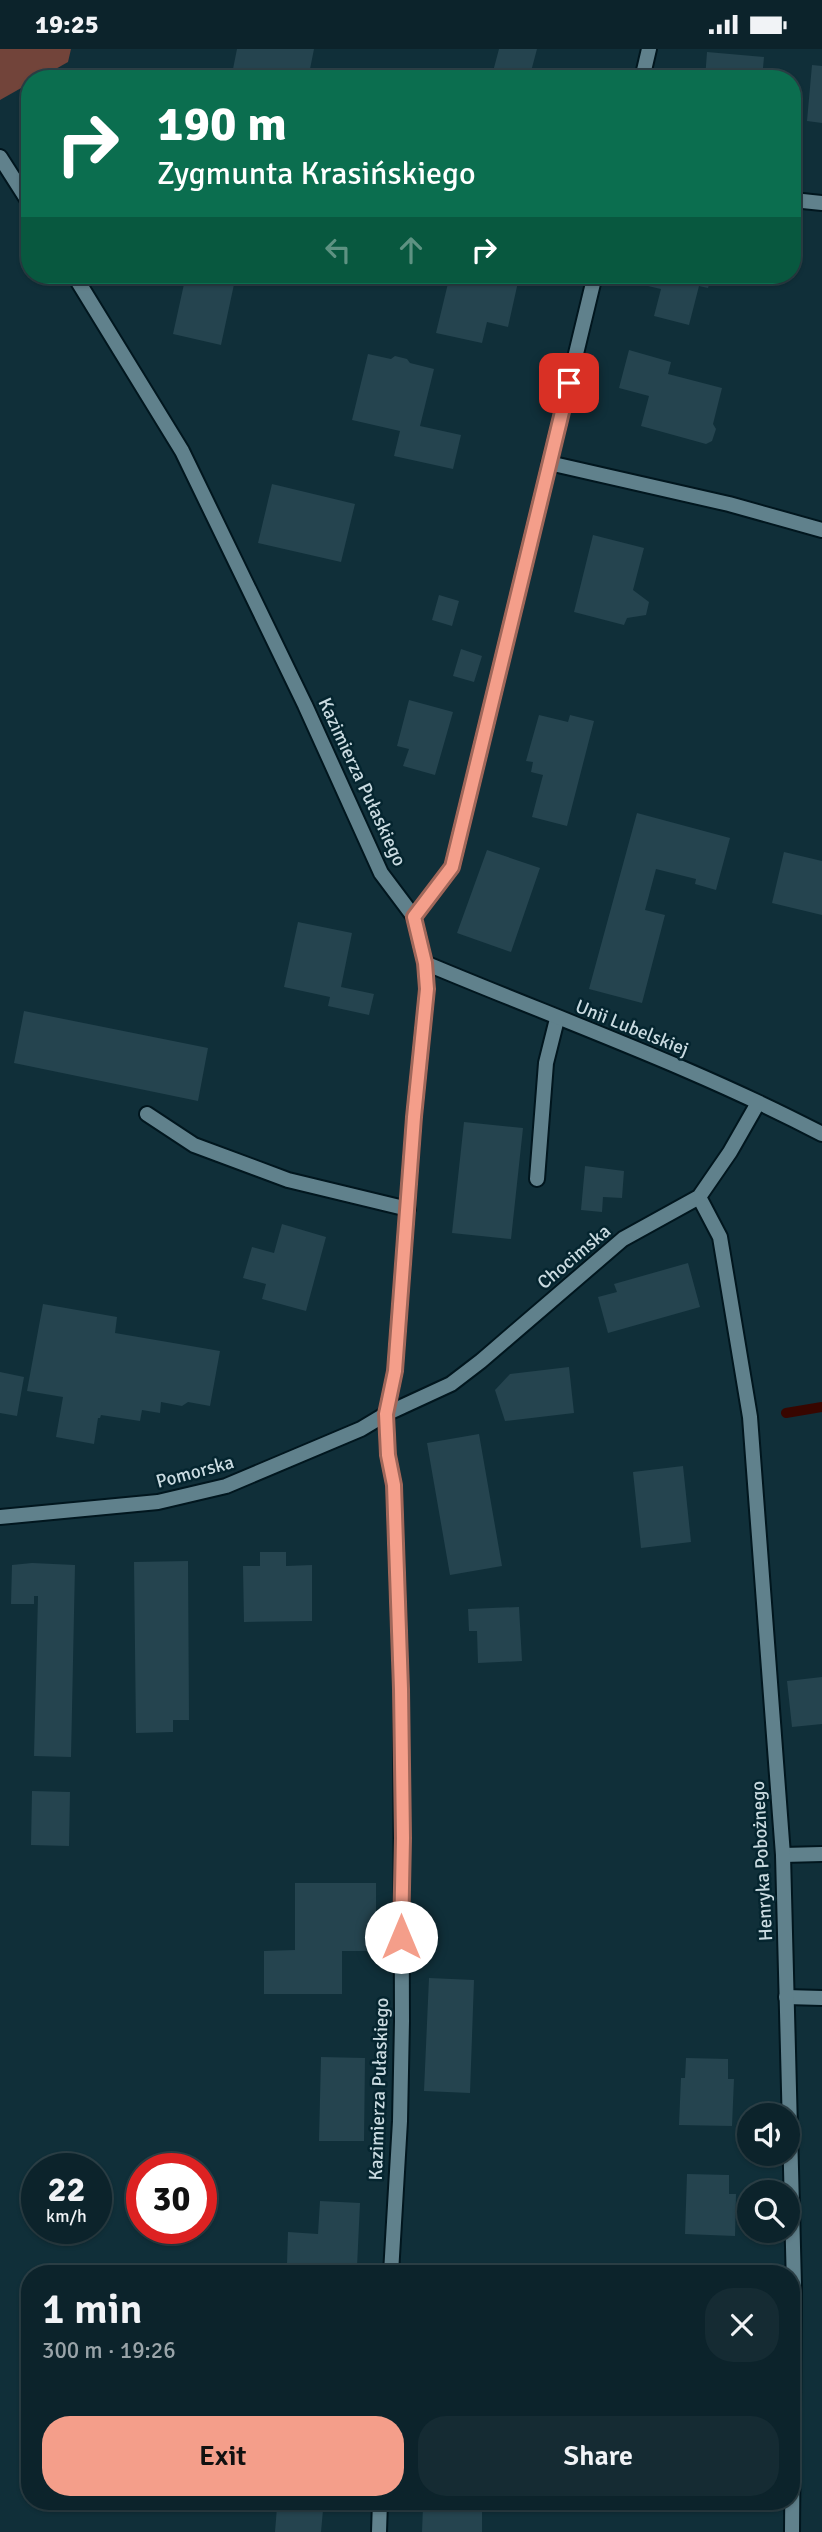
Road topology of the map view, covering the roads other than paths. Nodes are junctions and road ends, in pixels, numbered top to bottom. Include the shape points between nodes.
1 (649, 49) edge
2 (644, 70) edge
3 (0, 157) edge
4 (21, 190) edge
5 (801, 201) edge
6 (822, 203) edge
7 (80, 284) edge
8 (593, 284) edge
9 (549, 463) junction
10 (822, 530) edge
11 (414, 917) junction
12 (425, 963) junction
13 (557, 1019) junction
14 (758, 1103) junction
15 (147, 1114) dead end
16 (822, 1134) edge
17 (537, 1179) dead end
18 (699, 1197) junction
19 (408, 1209) junction
20 (386, 1414) junction
21 (0, 1517) edge
22 (783, 1854) junction
23 (822, 1854) edge
24 (786, 1997) junction
25 (822, 1999) edge
26 (391, 2265) edge
27 (793, 2265) edge
28 (380, 2510) edge
29 (792, 2510) edge
30 (379, 2532) edge
31 (792, 2532) edge

1 - 2 street
3 - 4 street
5 - 6 street
7 - 11 street, Kazimierza Pułaskiego via 182,451 381,873
8 - 9 street
9 - 10 street
9 - 11 street via 452,867
11 - 12 street, Kazimierza Pułaskiego
12 - 13 street, Unii Lubelskiej
12 - 19 street, Kazimierza Pułaskiego via 427,989
13 - 14 street, Unii Lubelskiej
13 - 17 street via 546,1063
14 - 16 street, Unii Lubelskiej
14 - 18 street, Chocimska
15 - 19 street via 194,1145 288,1180
18 - 20 street, Chocimska via 623,1239 451,1384
18 - 22 street, Henryka Pobożnego via 720,1237 750,1417
19 - 20 street, Kazimierza Pułaskiego via 395,1371
20 - 21 street, Pomorska via 226,1486 158,1502
20 - 26 street, Kazimierza Pułaskiego via 395,1497 403,1838 400,2108
22 - 23 street
22 - 24 street, Henryka Pobożnego
24 - 25 street
24 - 27 street, Henryka Pobożnego
28 - 30 street
29 - 31 street, Henryka Pobożnego

